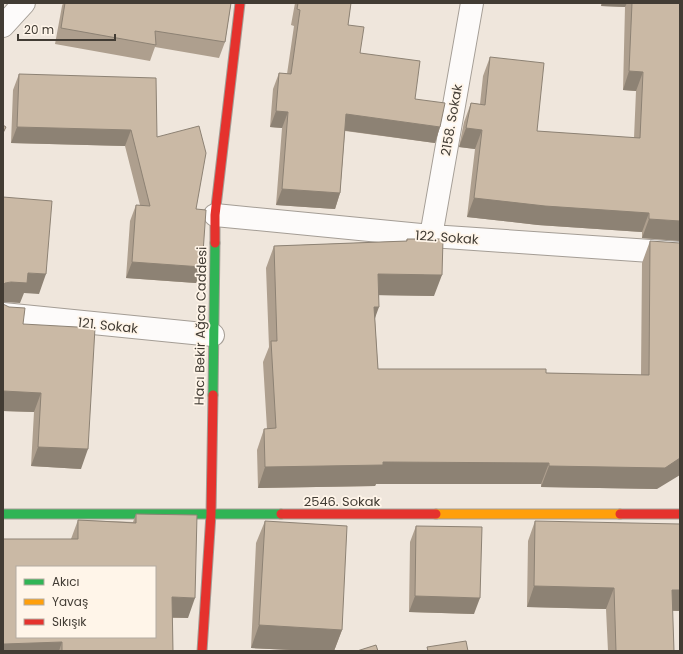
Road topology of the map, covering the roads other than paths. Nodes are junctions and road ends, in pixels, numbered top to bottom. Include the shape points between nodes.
1 (24, 3) edge
2 (240, 3) edge
3 (472, 3) edge
4 (3, 26) edge
5 (215, 215) junction
6 (431, 236) junction
7 (680, 253) edge
8 (3, 314) edge
9 (213, 336) junction
10 (3, 514) edge
11 (211, 514) junction
12 (680, 514) edge
13 (202, 651) edge

1 - 4 street
2 - 5 street, Hacı Bekir Ağca Caddesi
3 - 6 street, 2158. Sokak
5 - 6 street, 122. Sokak
5 - 9 street, Hacı Bekir Ağca Caddesi
6 - 7 street, 122. Sokak
8 - 9 street, 121. Sokak
9 - 11 street, Hacı Bekir Ağca Caddesi
10 - 11 street, 2546. Sokak
11 - 12 street, 2546. Sokak
11 - 13 street, Hacı Bekir Ağca Caddesi

